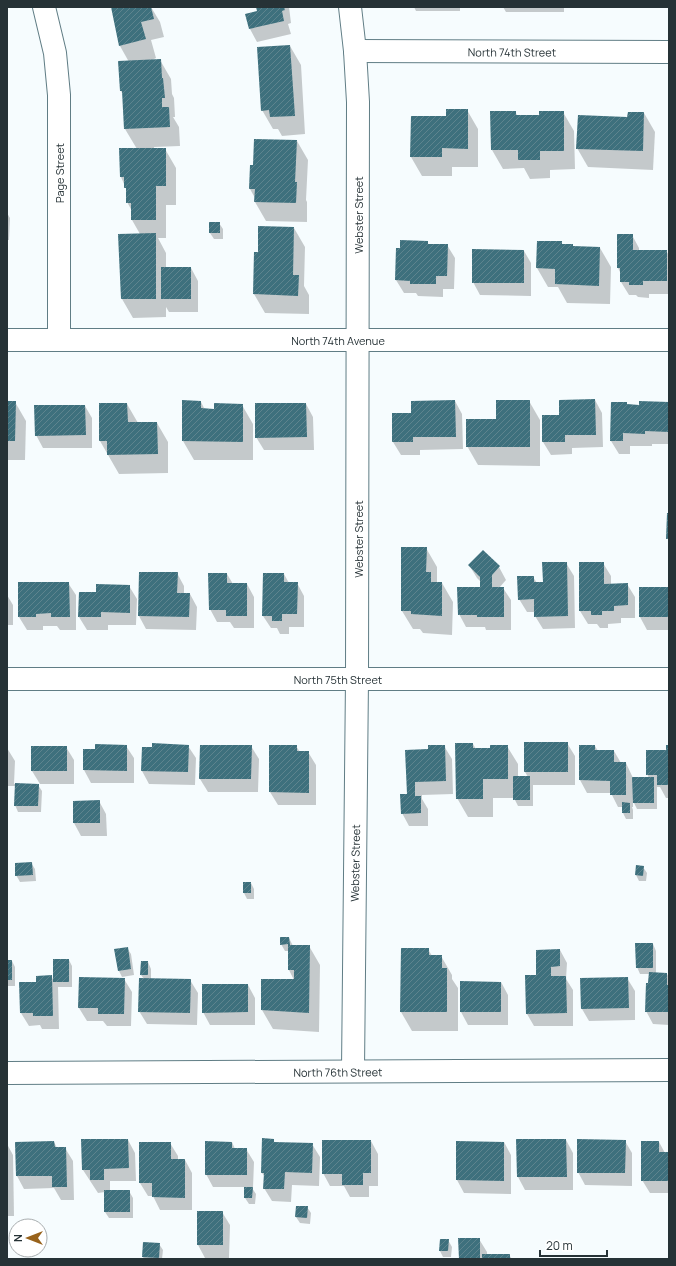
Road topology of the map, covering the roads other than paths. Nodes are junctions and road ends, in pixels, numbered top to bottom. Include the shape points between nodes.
1 (44, 7) edge
2 (350, 7) edge
3 (355, 51) junction
4 (669, 52) edge
5 (7, 340) edge
6 (59, 340) junction
7 (358, 340) junction
8 (669, 340) edge
9 (357, 678) junction
10 (7, 679) edge
11 (669, 679) edge
12 (353, 1070) junction
13 (669, 1070) edge
14 (7, 1073) edge

1 - 6 street, Page Street via 55,53 59,95
2 - 3 street, Webster Street
3 - 4 street, North 74th Street
3 - 7 street, Webster Street via 358,102
5 - 6 street, North 74th Avenue
6 - 7 street, North 74th Avenue
7 - 8 street, North 74th Avenue
7 - 9 street, Webster Street
9 - 10 street, North 75th Street
9 - 11 street, North 75th Street
9 - 12 street, Webster Street
12 - 13 street, North 76th Street
12 - 14 street, North 76th Street

